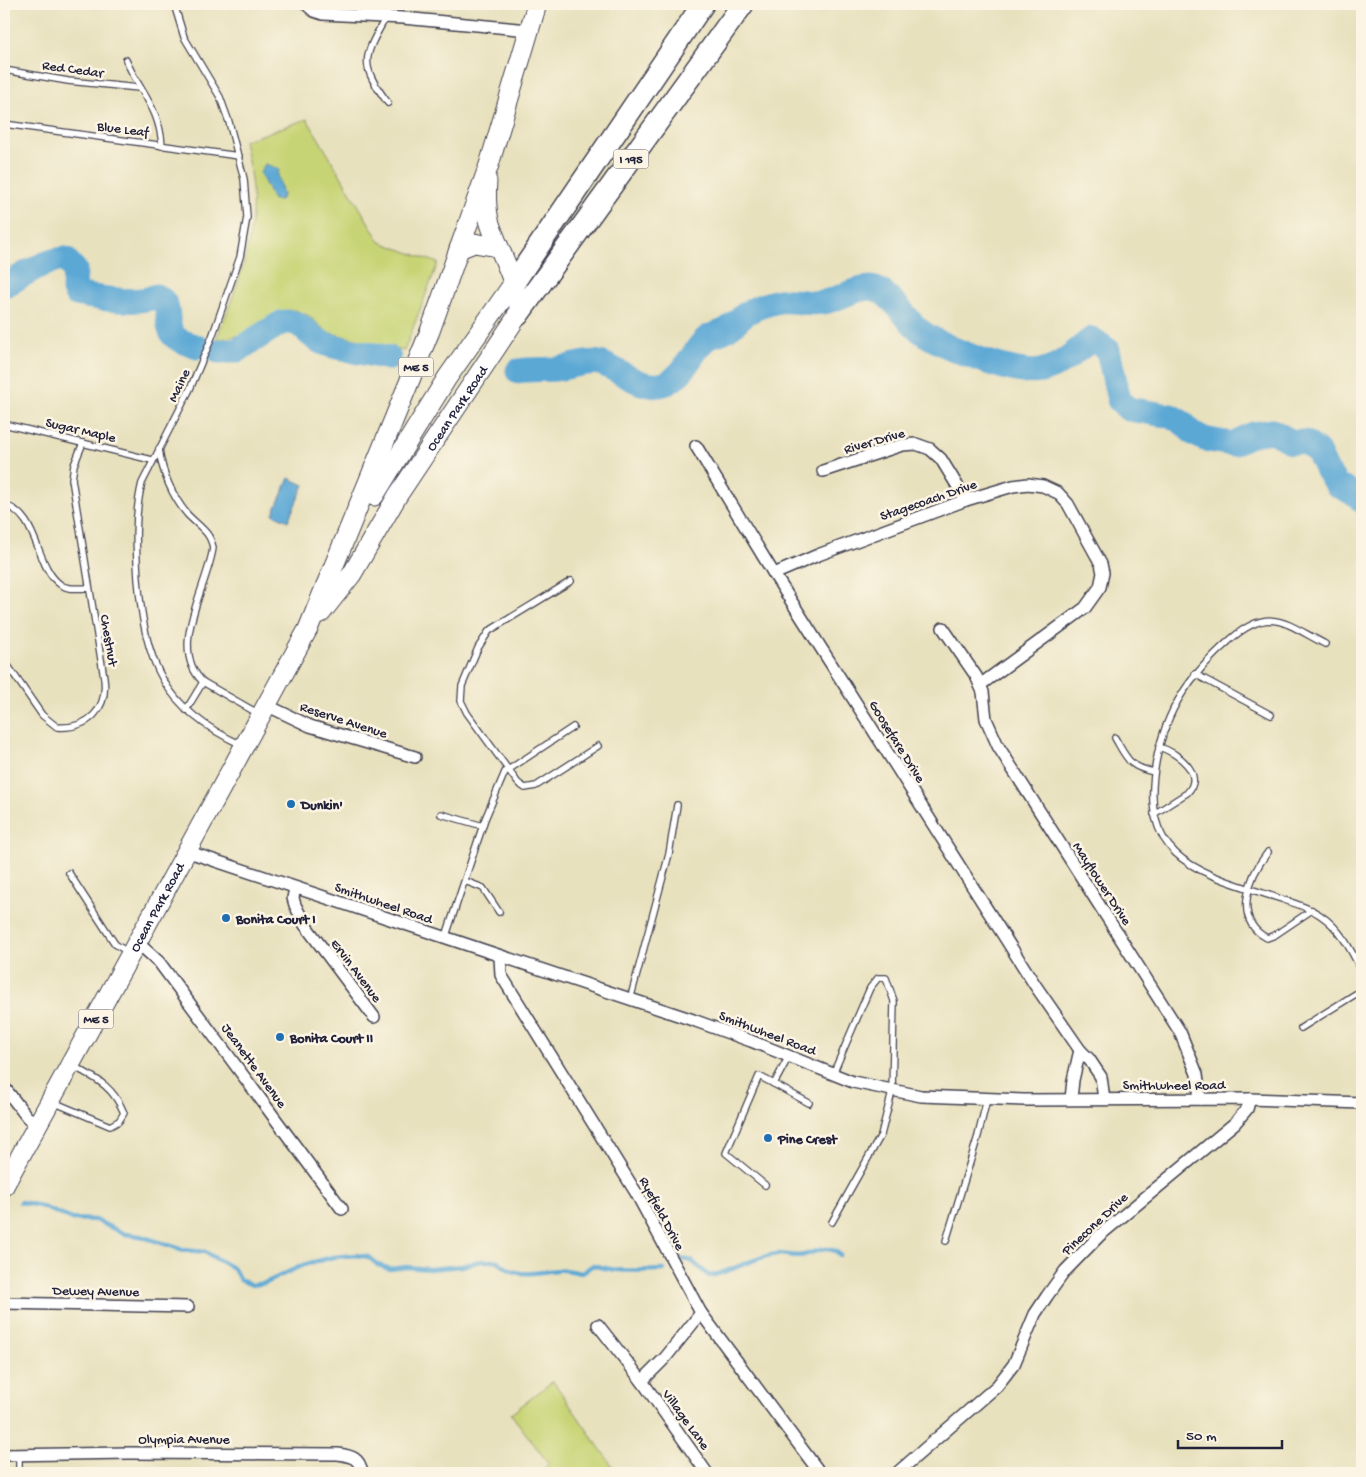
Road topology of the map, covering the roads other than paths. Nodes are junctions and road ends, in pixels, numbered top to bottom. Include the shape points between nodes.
1 (174, 4) edge
2 (306, 4) edge
3 (537, 4) edge
4 (703, 4) edge
5 (743, 4) edge
6 (386, 17) junction
7 (529, 30) junction
8 (126, 60) dead end
9 (4, 70) edge
10 (140, 88) junction
11 (388, 103) dead end
12 (4, 124) edge
13 (162, 146) junction
14 (239, 156) junction
15 (489, 165) junction
16 (498, 247) junction
17 (459, 249) junction
18 (513, 284) junction
19 (518, 315) junction
20 (4, 424) edge
21 (83, 443) junction
22 (696, 446) dead end
23 (159, 449) junction
24 (152, 460) junction
25 (823, 471) dead end
26 (966, 500) junction
27 (4, 505) edge
28 (334, 564) junction
29 (774, 574) junction
30 (571, 581) dead end
31 (88, 588) junction
32 (943, 628) dead end
33 (308, 629) junction
34 (1325, 644) dead end
35 (4, 660) edge
36 (1196, 674) junction
37 (203, 682) junction
38 (980, 685) junction
39 (186, 710) junction
40 (264, 710) junction
41 (1271, 715) dead end
42 (573, 727) dead end
43 (1115, 738) dead end
44 (244, 746) junction
45 (598, 746) dead end
46 (1159, 747) junction
47 (415, 756) dead end
48 (508, 769) junction
49 (1154, 772) junction
50 (677, 805) dead end
51 (441, 814) dead end
52 (1154, 814) junction
53 (483, 826) junction
54 (186, 851) junction
55 (1268, 852) dead end
56 (69, 873) dead end
57 (465, 881) junction
58 (295, 888) junction
59 (1249, 889) junction
60 (1312, 910) junction
61 (499, 912) dead end
62 (445, 938) junction
63 (134, 949) junction
64 (500, 957) junction
65 (1362, 972) edge
66 (1362, 990) edge
67 (630, 1000) junction
68 (374, 1017) dead end
69 (1301, 1028) dead end
70 (1080, 1050) junction
71 (788, 1056) junction
72 (71, 1065) junction
73 (833, 1074) junction
74 (774, 1084) junction
75 (4, 1087) edge
76 (892, 1092) junction
77 (987, 1099) junction
78 (1104, 1099) junction
79 (1200, 1099) junction
80 (1250, 1099) junction
81 (1071, 1100) junction
82 (51, 1101) junction
83 (809, 1103) dead end
84 (1362, 1103) edge
85 (38, 1124) junction
86 (765, 1185) dead end
87 (4, 1186) edge
88 (342, 1209) dead end
89 (832, 1222) dead end
90 (946, 1241) dead end
91 (4, 1303) edge
92 (188, 1307) dead end
93 (701, 1313) junction
94 (598, 1325) dead end
95 (642, 1382) junction
96 (4, 1455) edge
97 (19, 1455) junction
98 (361, 1469) edge
99 (19, 1473) edge
100 (707, 1473) edge
101 (820, 1473) edge
102 (897, 1473) edge

1 - 14 lane, Maine via 184,37 220,97
2 - 6 street via 319,13
3 - 7 main road, Ocean Park Road / ME 5
4 - 18 highway, I 195
5 - 19 highway, I 195
6 - 7 street
6 - 11 lane via 367,61 372,82
7 - 15 main road, Ocean Park Road / ME 5
8 - 10 lane
9 - 10 lane, Red Cedar via 68,81
10 - 13 lane via 158,116
12 - 13 lane, Blue Leaf
13 - 14 lane, Blue Leaf
14 - 23 lane, Maine via 246,204 246,228 240,258 200,367
15 - 16 main road, Ocean Park Road / ME 5 via 486,200
15 - 17 main road, Ocean Park Road / ME 5
16 - 17 main road via 474,243
16 - 18 main road, Ocean Park Road / ME 5
17 - 28 main road, Ocean Park Road / ME 5 via 411,381
18 - 19 main road, Ocean Park Road / ME 5 via 520,300
18 - 28 main road via 416,427
19 - 33 main road, Ocean Park Road / ME 5 via 398,495 352,574
20 - 21 lane, Sugar Maple
21 - 24 lane, Sugar Maple
21 - 31 lane, Chestnut via 72,478
22 - 29 street, Goosefare Drive
23 - 24 lane, Maine
23 - 37 lane via 169,486 187,513 211,538 213,548 187,638 189,662 195,675
24 - 39 lane, Maine via 142,484 136,537 143,623 157,670
25 - 26 street, River Drive via 902,445 916,444 930,449 941,459
26 - 29 street, Stagecoach Drive
26 - 38 street, Stagecoach Drive via 1013,486 1043,486 1058,493 1081,525 1103,573 1100,587 1085,608
27 - 31 lane via 22,518 58,581 73,588
28 - 33 main road, Ocean Park Road / ME 5
29 - 70 street, Goosefare Drive via 1035,985
30 - 48 lane via 489,631 462,686 463,707
31 - 35 lane, Chestnut via 106,690 102,705 85,722 67,728 50,724
32 - 38 street, Mayflower Drive via 970,665
33 - 40 main road, Ocean Park Road / ME 5
34 - 36 lane via 1279,620 1257,621 1219,649
36 - 41 lane
36 - 46 lane via 1174,705
37 - 39 lane
37 - 40 lane
38 - 79 street, Mayflower Drive via 986,719 998,746 1180,1032 1197,1074
39 - 44 lane, Maine via 208,728
40 - 44 main road, Ocean Park Road / ME 5
40 - 47 street, Reserve Avenue
42 - 48 lane
43 - 49 lane via 1129,762 1138,769
44 - 54 main road, Ocean Park Road / ME 5
45 - 48 lane via 530,788 522,787
46 - 49 lane
46 - 52 lane via 1179,756 1193,779 1187,793
48 - 53 lane via 498,785
49 - 52 lane via 1151,797
50 - 67 lane via 669,854
51 - 53 lane
52 - 59 lane via 1164,838 1182,860 1206,874
53 - 57 lane
54 - 58 street, Smithwheel Road
54 - 63 main road, Ocean Park Road / ME 5
55 - 59 lane via 1258,864
56 - 63 lane via 115,944
57 - 61 lane via 483,888
57 - 62 lane
58 - 62 street, Smithwheel Road
58 - 68 street, Ervin Avenue via 293,898 305,925
59 - 60 lane
59 - 60 lane via 1245,910 1256,930 1267,938
60 - 65 lane via 1341,934
62 - 64 street, Smithwheel Road
63 - 72 main road, Ocean Park Road / ME 5
63 - 88 street, Jeanette Avenue via 159,962
64 - 67 street, Smithwheel Road
64 - 93 street, Ryefield Drive via 501,975 635,1191
66 - 69 lane
67 - 71 street, Smithwheel Road
70 - 78 street, Goosefare Drive via 1101,1077
70 - 81 street
71 - 73 street, Smithwheel Road
71 - 74 lane
72 - 82 main road, Ocean Park Road / ME 5
72 - 82 lane via 101,1081 118,1098 124,1113 110,1126
73 - 76 street, Smithwheel Road
73 - 76 lane via 870,988 883,976 888,981 894,1001
74 - 83 lane
74 - 86 lane via 759,1076 726,1153
75 - 85 street via 27,1117
76 - 77 street, Smithwheel Road via 939,1098
76 - 89 lane via 881,1135
77 - 81 street, Smithwheel Road
77 - 90 lane
78 - 79 street, Smithwheel Road
78 - 81 street, Smithwheel Road
79 - 80 street, Smithwheel Road
80 - 84 street, Smithwheel Road
80 - 102 street, Pinecone Drive via 1247,1110 1235,1123 1079,1254 1035,1314 1017,1358 1005,1377
82 - 85 main road, Ocean Park Road / ME 5
85 - 87 main road, Ocean Park Road / ME 5
91 - 92 street, Dewey Avenue
93 - 95 street via 666,1358
93 - 101 street, Ryefield Drive
94 - 95 street, Village Lane
95 - 100 street, Village Lane
96 - 97 street, Olympia Avenue
97 - 98 street, Olympia Avenue via 331,1454 353,1457
97 - 99 lane

